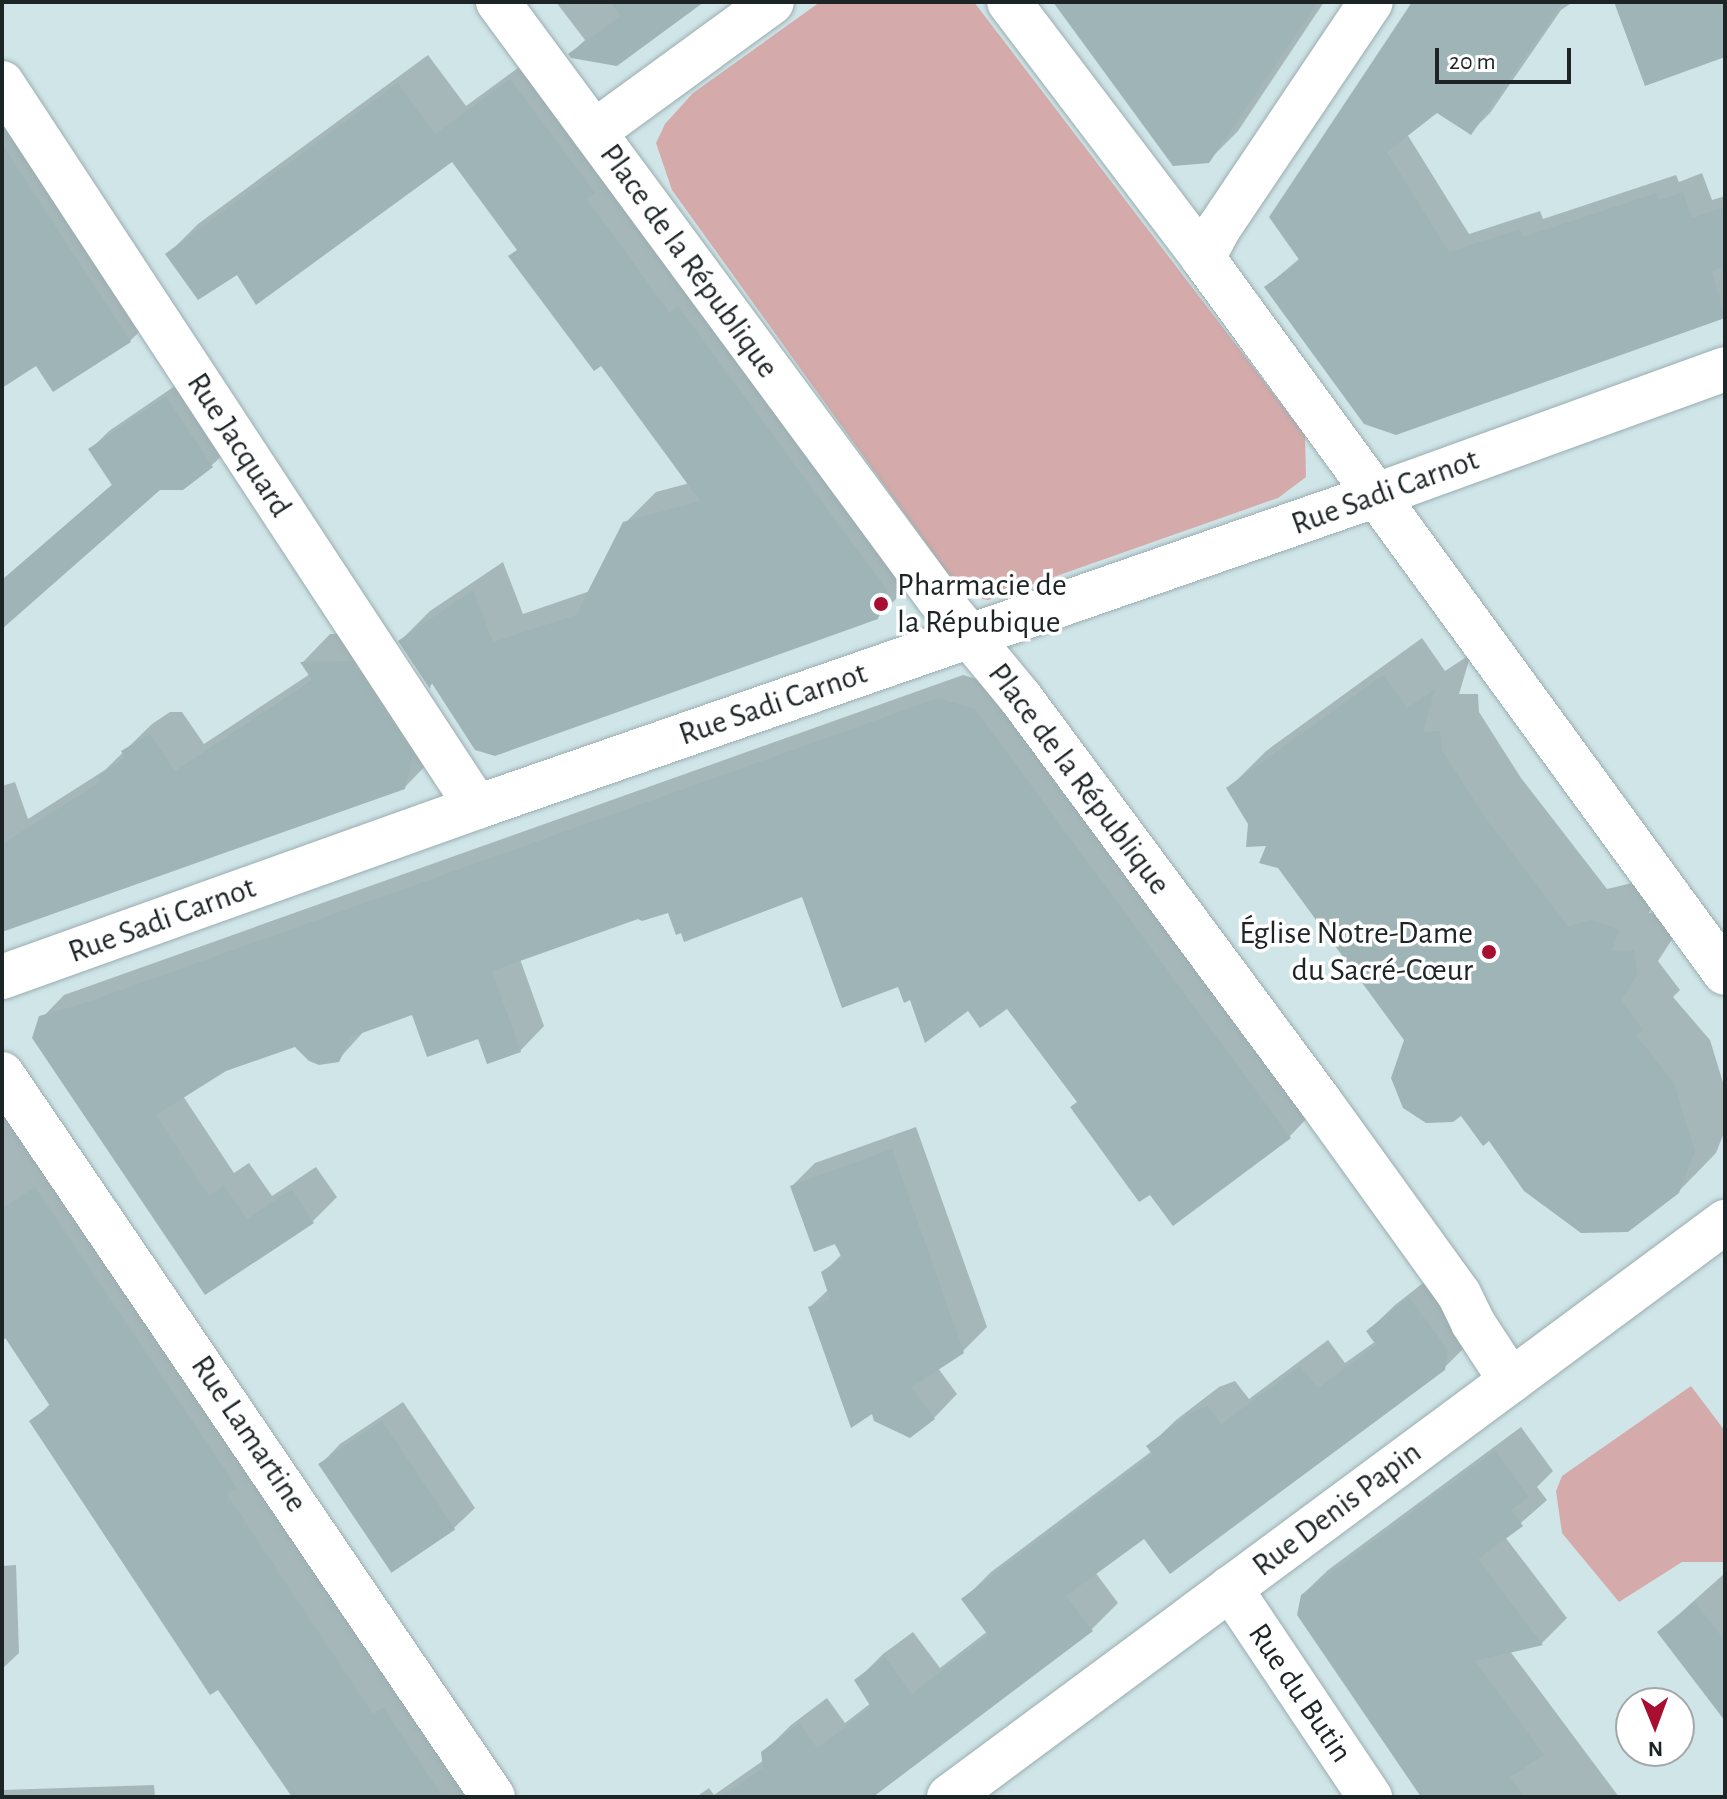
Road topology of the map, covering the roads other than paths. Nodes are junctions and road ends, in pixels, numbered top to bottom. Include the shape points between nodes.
1 (498, 2) edge
2 (772, 2) edge
3 (1009, 2) edge
4 (1371, 2) edge
5 (2, 83) edge
6 (594, 132) junction
7 (1203, 258) junction
8 (1725, 369) edge
9 (1377, 495) junction
10 (967, 635) junction
11 (477, 807) junction
12 (1725, 973) edge
13 (2, 977) edge
14 (2, 1074) edge
15 (1725, 1222) edge
16 (1511, 1381) junction
17 (1230, 1588) junction
18 (493, 1797) edge
19 (949, 1797) edge
20 (1370, 1797) edge

1 - 6 street
2 - 6 street, Place de la République
3 - 7 street
4 - 7 street
5 - 11 street, Rue Jacquard
6 - 10 street, Place de la République
7 - 9 street
8 - 9 street, Rue Sadi Carnot
9 - 10 street, Rue Sadi Carnot
9 - 12 street
10 - 11 street, Rue Sadi Carnot
10 - 16 street, Place de la République via 1020,697 1319,1100 1459,1294
11 - 13 street, Rue Sadi Carnot
14 - 18 street, Rue Lamartine
15 - 16 street, Rue Denis Papin
16 - 17 street, Rue Denis Papin
17 - 19 street, Rue Denis Papin
17 - 20 street, Rue du Butin

